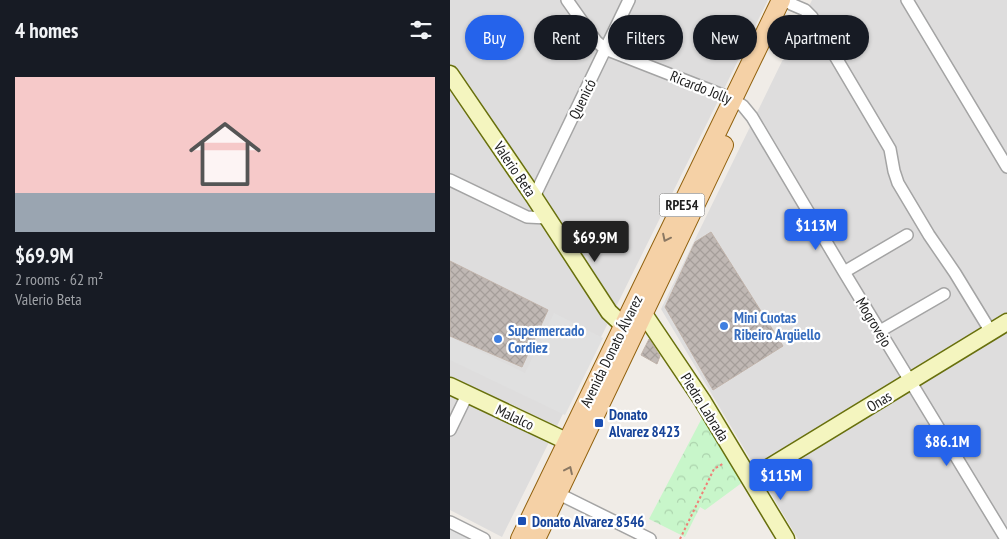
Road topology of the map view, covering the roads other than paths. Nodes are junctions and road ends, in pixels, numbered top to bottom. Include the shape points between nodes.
1 (568, 0) edge
2 (629, 0) edge
3 (907, 0) edge
4 (788, 1) edge
5 (605, 49) junction
6 (450, 74) edge
7 (738, 102) junction
8 (1007, 167) edge
9 (450, 180) edge
10 (534, 197) junction
11 (547, 218) junction
12 (907, 235) dead end
13 (844, 272) junction
14 (944, 294) dead end
15 (634, 320) junction
16 (1007, 322) edge
17 (880, 331) junction
18 (991, 332) junction
19 (910, 382) junction
20 (450, 386) edge
21 (467, 395) junction
22 (450, 430) edge
23 (574, 444) junction
24 (750, 479) junction
25 (552, 490) junction
26 (450, 522) edge
27 (484, 539) edge
28 (520, 539) edge
29 (536, 539) edge
30 (650, 539) edge
31 (786, 539) edge
32 (1006, 539) edge

1 - 5 street, Ricardo Jolly
2 - 5 street, Quenicó
3 - 8 street
4 - 7 main road, Avenida Donato Álvarez / RPE54
4 - 18 street via 812,17 890,149 898,183
5 - 7 street, Ricardo Jolly
5 - 10 street, Quenicó
6 - 10 main road, Valerio Beta
7 - 13 street, Mogrovejo via 752,117
7 - 15 main road, Avenida Donato Álvarez / RPE54
9 - 11 street via 527,217
10 - 11 main road, Valerio Beta
11 - 15 main road, Valerio Beta via 609,312
12 - 13 street
13 - 17 street, Mogrovejo
14 - 17 street
15 - 23 main road, Avenida Donato Álvarez / RPE54
15 - 24 main road, Piedra Labrada via 702,400
16 - 18 main road, Onas
17 - 19 street, Mogrovejo
18 - 19 main road, Onas
19 - 24 main road, Onas
19 - 32 street, Mogrovejo
20 - 21 main road, Malalco
21 - 22 street
21 - 23 main road, Malalco
23 - 25 main road, Avenida Donato Álvarez / RPE54
24 - 31 main road, Piedra Labrada
25 - 28 main road, Avenida Donato Álvarez / RPE54
25 - 29 main road, Avenida Donato Álvarez / RPE54
25 - 30 street
26 - 27 street

